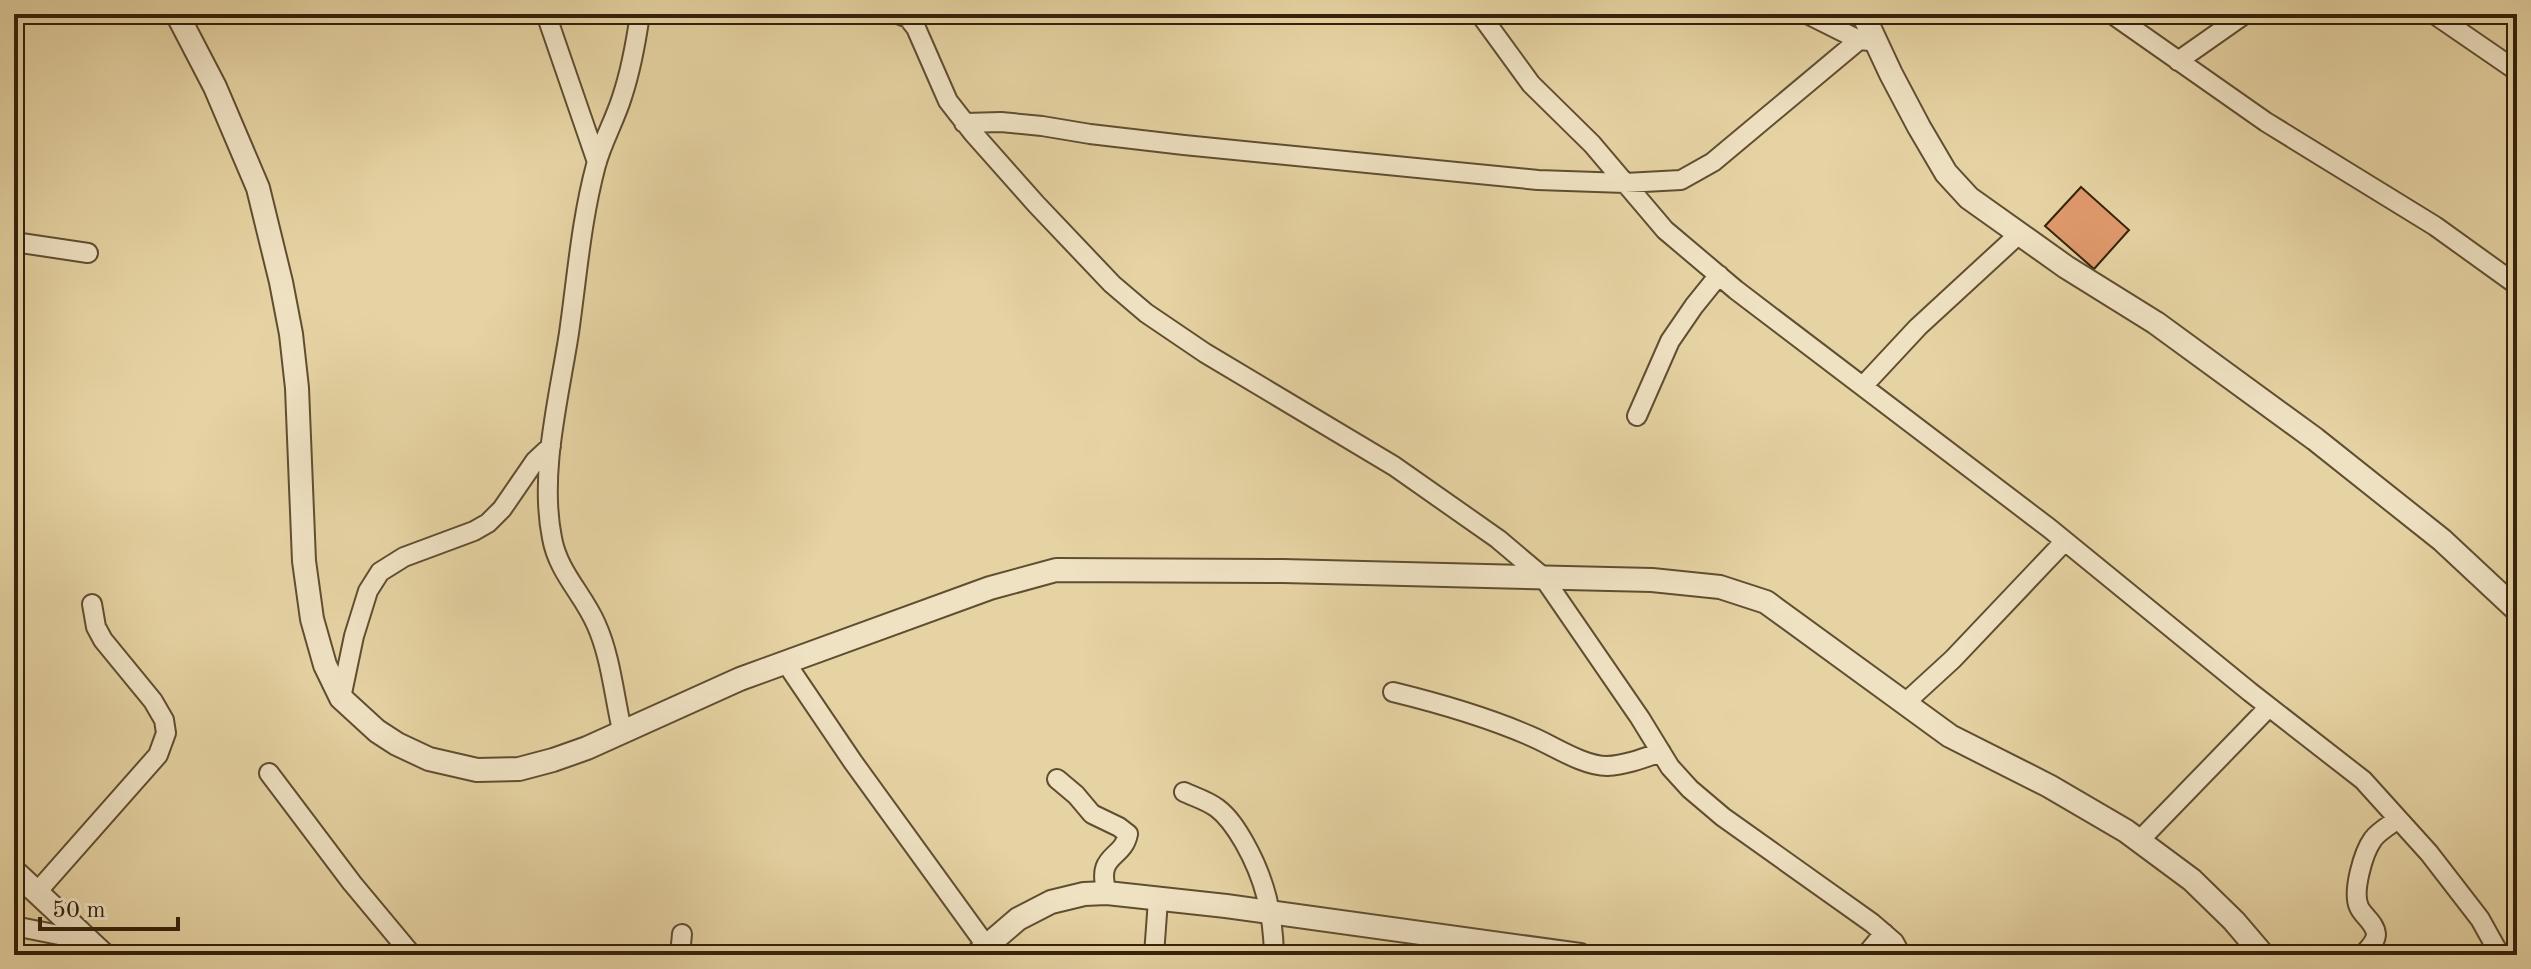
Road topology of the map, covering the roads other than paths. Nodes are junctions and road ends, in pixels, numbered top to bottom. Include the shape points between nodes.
1 (177, 14) edge
2 (546, 14) edge
3 (640, 14) edge
4 (898, 14) edge
5 (1480, 14) edge
6 (1807, 14) edge
7 (1863, 14) edge
8 (2112, 14) edge
9 (2245, 14) edge
10 (2434, 14) edge
11 (1868, 41) junction
12 (2178, 61) junction
13 (2517, 71) edge
14 (964, 123) junction
15 (597, 162) junction
16 (1625, 183) junction
17 (2019, 234) junction
18 (14, 242) edge
19 (88, 253) dead end
20 (1719, 275) junction
21 (2517, 285) edge
22 (1863, 386) junction
23 (1637, 416) dead end
24 (551, 446) junction
25 (2065, 541) junction
26 (1543, 577) junction
27 (92, 604) dead end
28 (2517, 610) edge
29 (786, 663) junction
30 (1393, 692) dead end
31 (341, 698) junction
32 (1905, 703) junction
33 (2269, 707) junction
34 (622, 730) junction
35 (1661, 752) junction
36 (269, 773) dead end
37 (1057, 779) dead end
38 (1184, 792) dead end
39 (2398, 819) junction
40 (2139, 841) junction
41 (14, 871) edge
42 (37, 892) junction
43 (1107, 893) junction
44 (1158, 900) junction
45 (1271, 912) junction
46 (14, 926) edge
47 (1884, 933) junction
48 (682, 934) dead end
49 (1461, 947) edge
50 (97, 948) edge
51 (985, 952) edge
52 (412, 955) edge
53 (680, 955) edge
54 (1154, 955) edge
55 (1274, 955) edge
56 (1580, 955) edge
57 (1866, 955) edge
58 (1901, 955) edge
59 (2263, 955) edge
60 (2363, 955) edge
61 (2500, 955) edge

1 - 31 street via 258,188 291,334 312,619
2 - 15 street
3 - 15 street via 622,96
4 - 14 street via 916,28 948,101
5 - 16 street via 1531,84
6 - 11 street
7 - 11 street
8 - 12 street
9 - 12 street
10 - 13 street
11 - 16 street via 1697,173 1681,180
11 - 17 street via 1946,173 1969,198
12 - 21 street via 2435,226
14 - 16 street via 1014,123 1538,180
14 - 26 street via 1112,284 1146,313 1394,466
15 - 24 street via 581,230
16 - 20 street via 1665,230
17 - 22 street
17 - 28 street via 2156,323 2315,439 2442,540
18 - 19 street
20 - 22 street
20 - 23 street via 1670,341
22 - 25 street
24 - 31 street via 488,523 380,572 354,636
24 - 34 street via 552,539 559,563 596,623
25 - 32 street
25 - 33 street
26 - 29 street via 1056,570 990,588
26 - 32 street via 1720,587 1766,602
26 - 35 street
27 - 42 street via 96,627 153,701 166,733 158,755
29 - 34 street
29 - 51 street
30 - 35 street via 1527,734 1605,766
31 - 34 street via 397,744 429,759 477,770 519,769 587,748
32 - 40 street via 1950,736 2049,786
33 - 39 street via 2363,780
33 - 40 street
35 - 47 street via 1690,789 1723,817
36 - 52 street
37 - 43 street via 1092,814 1128,834 1126,843 1108,858
38 - 45 street via 1218,809 1235,826 1257,865
39 - 60 street via 2374,838 2362,866 2356,899 2376,934
39 - 61 street via 2480,919
40 - 59 street via 2192,880
41 - 42 street
42 - 50 street
43 - 44 street
43 - 51 street via 1051,902 1018,919
44 - 45 street
44 - 54 street
45 - 49 street
45 - 55 street
46 - 50 street
47 - 57 street
47 - 58 street
48 - 53 street
49 - 56 street

